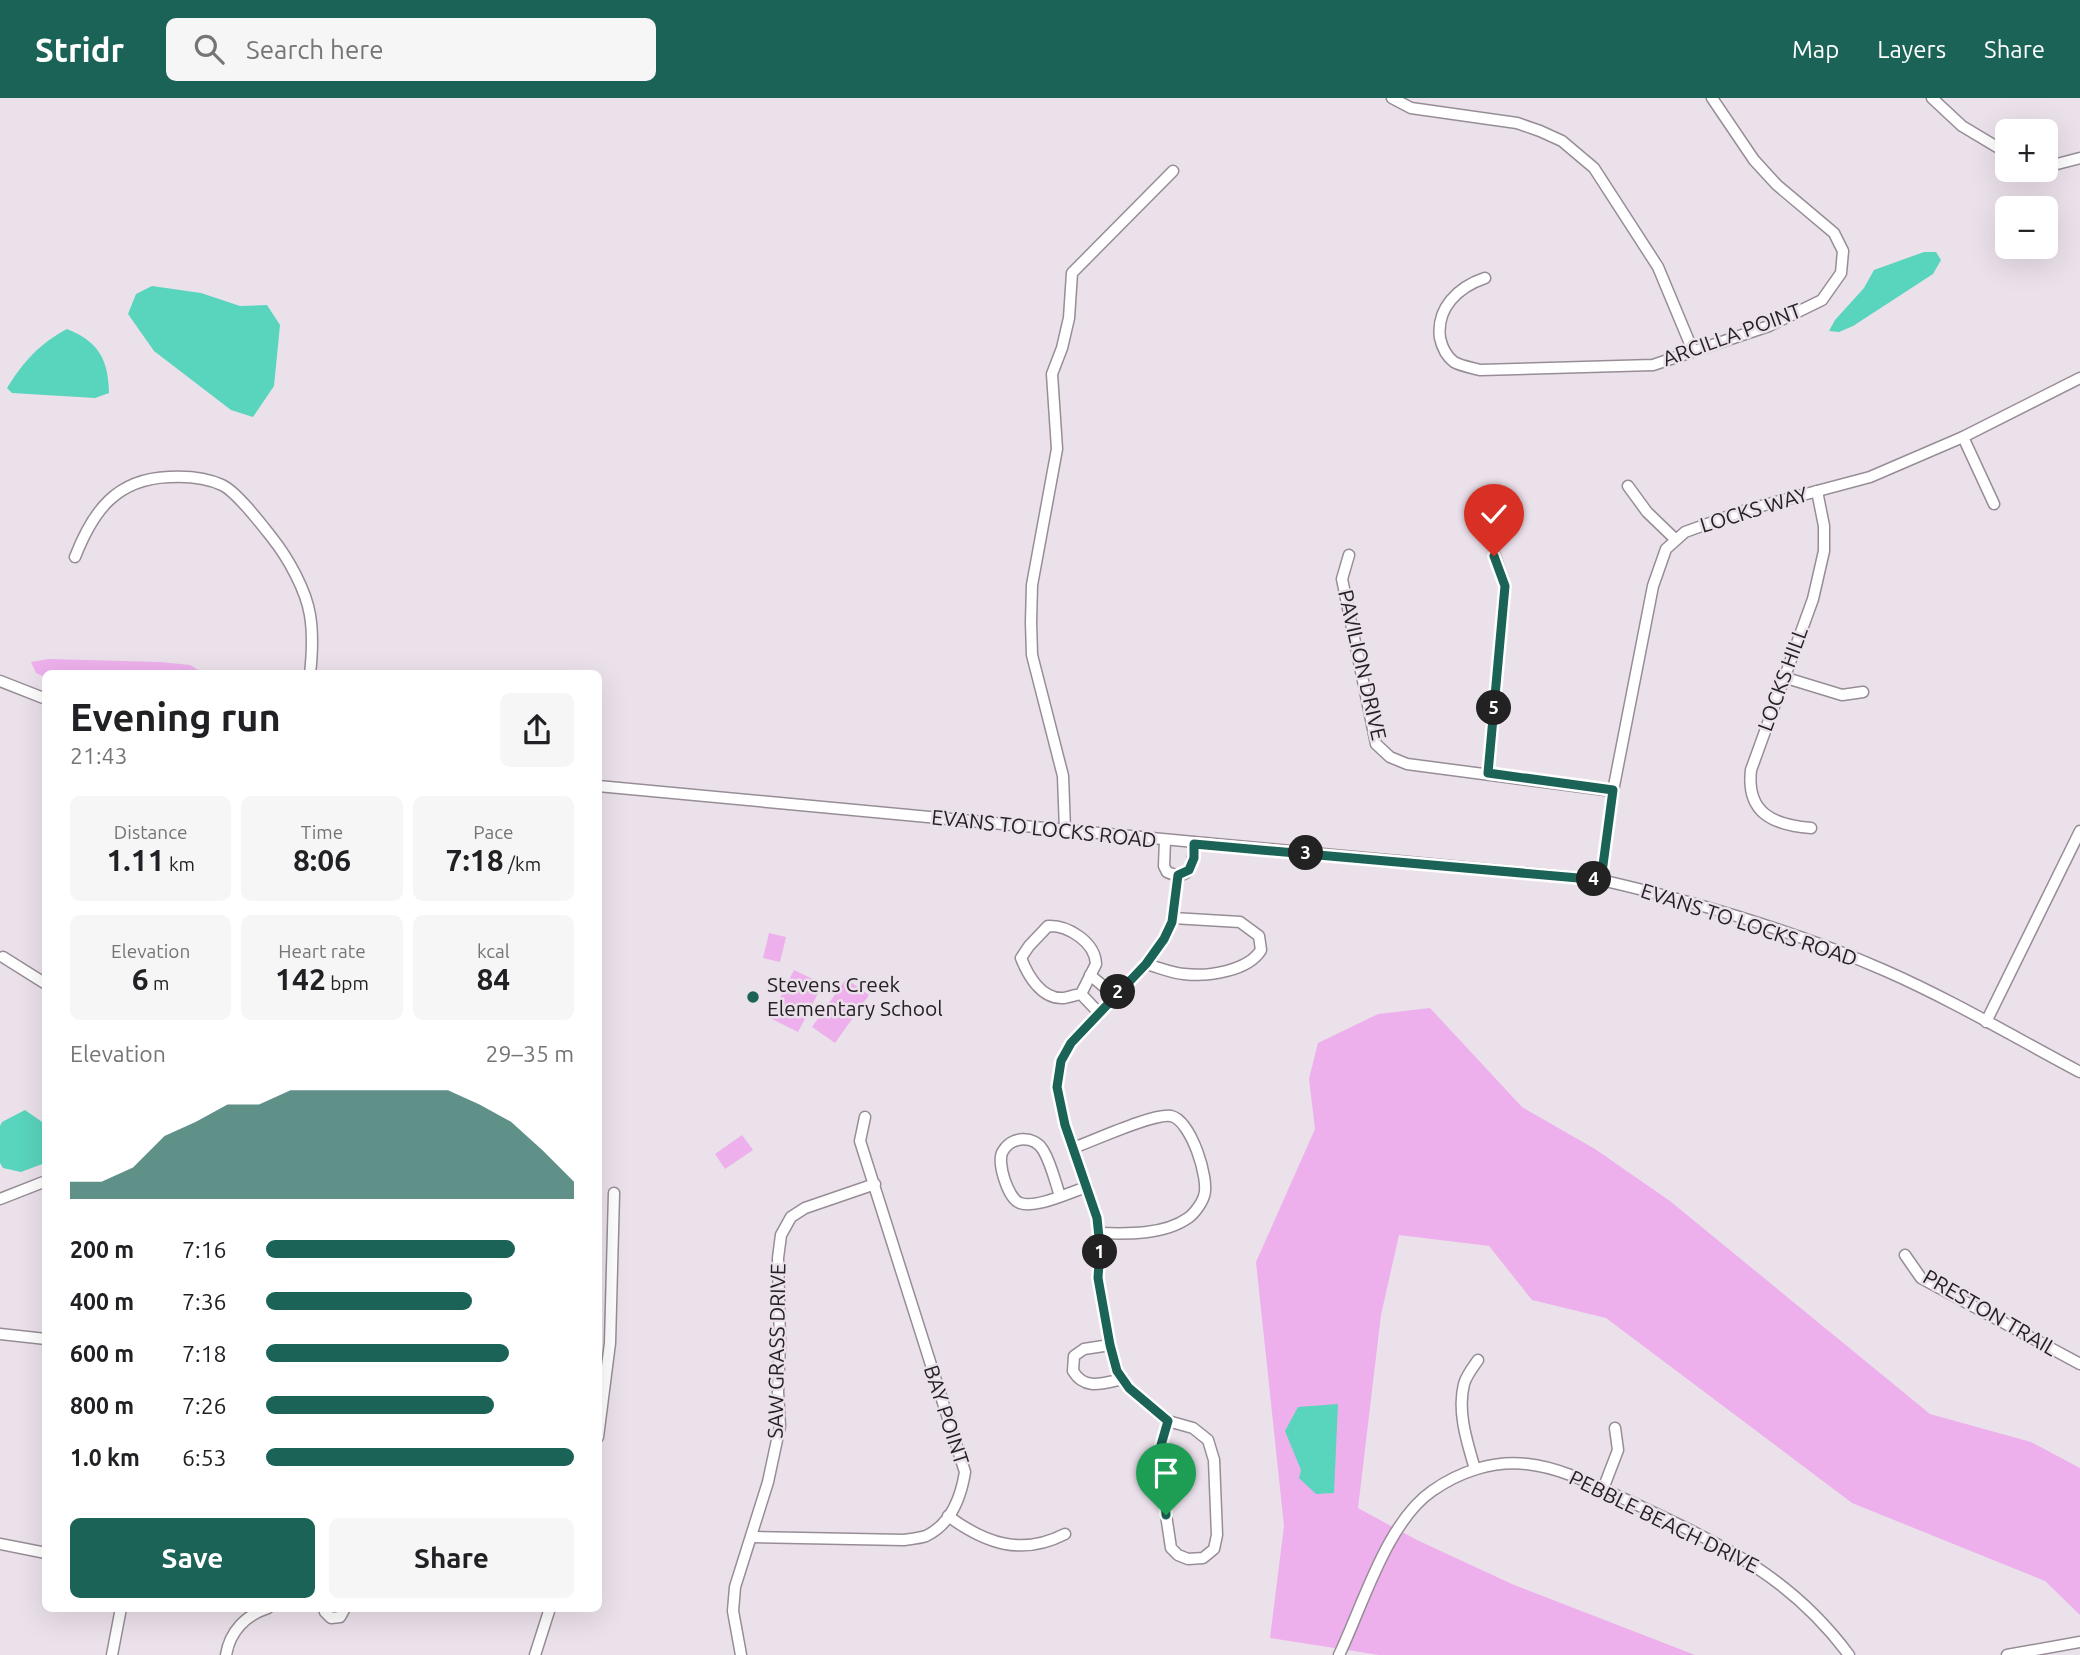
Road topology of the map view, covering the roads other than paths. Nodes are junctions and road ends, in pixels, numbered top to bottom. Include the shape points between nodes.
1 (1392, 98) edge
2 (1712, 98) edge
3 (1932, 98) edge
4 (1995, 146) edge
5 (2080, 158) edge
6 (2058, 164) edge
7 (1173, 171) dead end
8 (1485, 278) dead end
9 (1693, 351) junction
10 (2080, 378) edge
11 (1963, 437) junction
12 (1628, 486) dead end
13 (1817, 491) junction
14 (1994, 504) dead end
15 (1675, 538) junction
16 (1349, 555) dead end
17 (1494, 556) dead end
18 (75, 557) dead end
19 (310, 670) edge
20 (1783, 677) junction
21 (0, 681) edge
22 (1864, 692) dead end
23 (42, 697) edge
24 (1488, 773) junction
25 (602, 786) edge
26 (1613, 790) junction
27 (1811, 828) dead end
28 (1065, 830) junction
29 (2080, 831) edge
30 (1165, 840) junction
31 (1194, 844) junction
32 (1178, 875) junction
33 (1601, 880) junction
34 (1172, 918) junction
35 (3, 957) dead end
36 (1146, 964) junction
37 (1090, 975) junction
38 (42, 981) edge
39 (1081, 994) junction
40 (1115, 996) junction
41 (1099, 1013) junction
42 (1986, 1022) junction
43 (2080, 1072) edge
44 (865, 1117) dead end
45 (1073, 1148) junction
46 (42, 1183) edge
47 (875, 1184) junction
48 (1087, 1186) junction
49 (614, 1192) dead end
50 (1060, 1196) junction
51 (0, 1199) edge
52 (1099, 1233) junction
53 (1905, 1255) dead end
54 (0, 1335) edge
55 (42, 1339) edge
56 (1110, 1345) junction
57 (1478, 1360) dead end
58 (2080, 1364) edge
59 (1122, 1379) junction
60 (602, 1406) edge
61 (1168, 1421) junction
62 (1615, 1428) dead end
63 (1475, 1469) junction
64 (1603, 1489) junction
65 (948, 1516) junction
66 (1065, 1534) dead end
67 (752, 1536) junction
68 (0, 1544) edge
69 (42, 1552) edge
70 (120, 1612) edge
71 (255, 1612) edge
72 (325, 1612) edge
73 (343, 1612) edge
74 (549, 1612) edge
75 (2080, 1642) edge
76 (111, 1655) edge
77 (226, 1655) edge
78 (535, 1655) edge
79 (741, 1655) edge
80 (1339, 1655) edge
81 (1849, 1655) edge
82 (2007, 1655) edge

1 - 9 street via 1411,108 1517,123 1562,141 1594,168 1658,267
2 - 9 street, ARCILLA POINT via 1754,160 1833,233 1843,251 1841,273 1822,300 1769,326
3 - 4 street via 1962,126
5 - 6 street
7 - 28 street via 1072,273 1069,318 1052,374 1058,449 1032,585 1031,644 1063,776
8 - 9 street, ARCILLA POINT via 1468,284 1446,305 1438,324 1442,348 1454,362 1480,370 1653,365
10 - 11 street, LOCKS WAY
11 - 13 street, LOCKS WAY via 1870,477
11 - 14 street
12 - 15 street
13 - 15 street, LOCKS WAY via 1746,510
13 - 20 street, LOCKS HILL via 1824,551
15 - 26 street, LOCKS WAY via 1666,549 1653,586
16 - 24 street, PAVILION DRIVE via 1342,579 1377,744 1390,757 1407,764
17 - 24 street via 1505,586
18 - 19 street via 87,528 105,503 125,488 150,478 186,476 223,485 258,519 289,561 310,615
20 - 22 street via 1842,695
20 - 27 street, LOCKS HILL via 1749,785 1760,811 1776,822
21 - 23 street
24 - 26 street, PAVILION DRIVE
25 - 28 street, EVANS TO LOCKS ROAD
26 - 33 street, LOCKS WAY
28 - 30 street, EVANS TO LOCKS ROAD
29 - 42 street
30 - 31 street, EVANS TO LOCKS ROAD
30 - 32 street via 1164,866
31 - 32 street via 1189,870
31 - 33 street, EVANS TO LOCKS ROAD
32 - 34 street
33 - 42 street, EVANS TO LOCKS ROAD via 1828,947
34 - 36 street
34 - 36 street via 1240,922 1259,936 1261,950 1256,959 1241,967 1206,974 1183,974
35 - 38 street
36 - 40 street
37 - 39 street
37 - 39 street via 1096,964 1091,949 1057,925 1039,933 1021,958 1035,985 1049,996
37 - 40 street
39 - 41 street
40 - 41 street
41 - 45 street via 1061,1061 1057,1087
42 - 43 street, EVANS TO LOCKS ROAD
44 - 47 street, BAY POINT via 860,1140
45 - 48 street
45 - 52 street via 1146,1120 1170,1116 1190,1131 1196,1148 1206,1188 1189,1217 1169,1227
46 - 51 street
47 - 65 street, BAY POINT via 965,1472 962,1490
47 - 67 street, SAW GRASS DRIVE via 790,1217 781,1235 780,1426
48 - 50 street
48 - 52 street
49 - 60 street via 610,1343
50 - 50 street via 1032,1205 1017,1203 1010,1196 1000,1160 1002,1151 1011,1143 1035,1141 1043,1149
52 - 56 street via 1098,1278
53 - 58 street, PRESTON TRAIL via 1921,1278
54 - 55 street
56 - 59 street
56 - 59 street via 1084,1349 1074,1356 1073,1371 1085,1384
57 - 63 street via 1464,1383 1462,1413
59 - 61 street
61 - 61 street via 1161,1445 1171,1548 1188,1559 1203,1558 1214,1549 1217,1535 1214,1460 1208,1440 1193,1428
62 - 64 street via 1618,1450
63 - 64 street, PEBBLE BEACH DRIVE via 1524,1463 1561,1471
63 - 80 street, PEBBLE BEACH DRIVE via 1430,1492 1406,1515
64 - 81 street, PEBBLE BEACH DRIVE via 1760,1569 1821,1620
65 - 66 street via 994,1542 1020,1546 1047,1544
65 - 67 street, BAY POINT via 926,1536 904,1540
67 - 79 street, SAW GRASS DRIVE via 735,1587 733,1611
68 - 69 street
70 - 76 street
71 - 77 street via 237,1627
72 - 73 street via 331,1618
74 - 78 street
75 - 82 street

